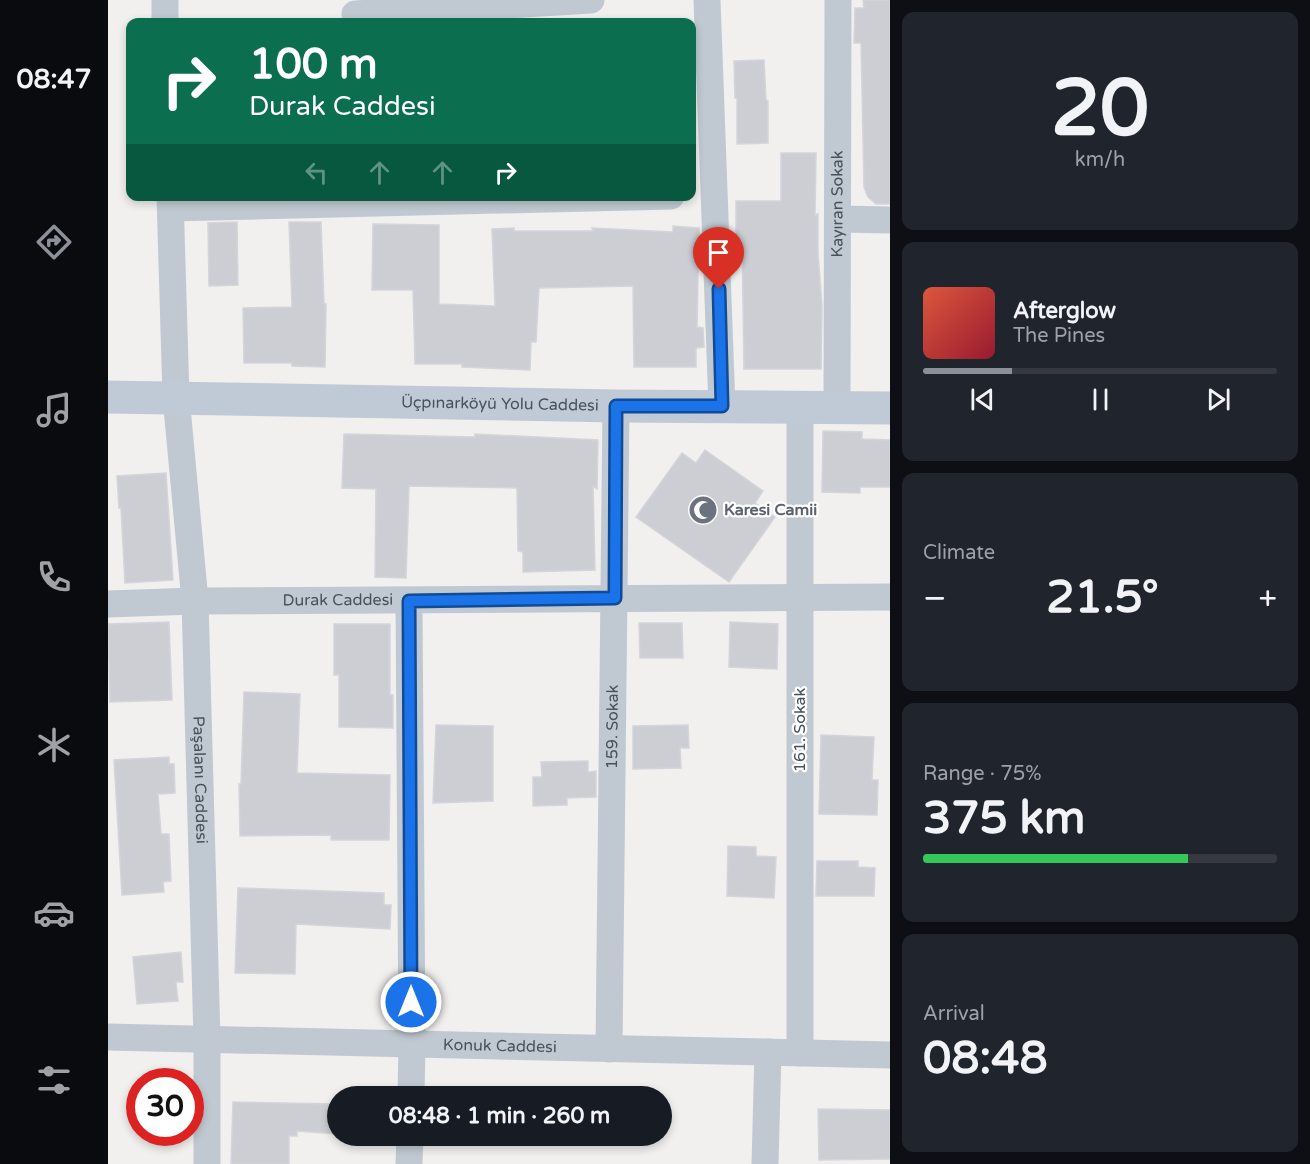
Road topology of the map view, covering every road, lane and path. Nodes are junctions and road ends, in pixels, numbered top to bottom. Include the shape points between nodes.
1 (165, 0) edge
2 (591, 0) edge
3 (707, 0) edge
4 (838, 0) edge
5 (521, 2) edge
6 (354, 12) edge
7 (165, 18) edge
8 (703, 196) edge
9 (266, 201) edge
10 (170, 202) edge
11 (838, 219) junction
12 (890, 220) edge
13 (108, 397) edge
14 (176, 397) junction
15 (616, 406) junction
16 (722, 406) junction
17 (800, 408) junction
18 (837, 408) junction
19 (890, 408) edge
20 (800, 597) junction
21 (890, 597) edge
22 (615, 598) junction
23 (195, 601) junction
24 (409, 601) junction
25 (108, 604) edge
26 (108, 1037) edge
27 (207, 1040) junction
28 (412, 1044) junction
29 (609, 1049) junction
30 (768, 1052) junction
31 (800, 1053) junction
32 (890, 1055) edge
33 (411, 1086) edge
34 (410, 1146) edge
35 (207, 1164) edge
36 (409, 1164) edge
37 (765, 1164) edge

1 - 7 street
2 - 5 street
3 - 8 street
4 - 11 street, Kayıran Sokak
5 - 6 street
8 - 16 street
9 - 10 street
10 - 14 street, Paşalanı Caddesi
11 - 12 street
11 - 18 street, Kayıran Sokak
13 - 14 main road, Üçpınarköyü Yolu Caddesi
14 - 15 main road, Üçpınarköyü Yolu Caddesi
14 - 23 street, Paşalanı Caddesi
15 - 16 main road, Üçpınarköyü Yolu Caddesi
15 - 22 street, 159. Sokak
16 - 17 main road, Üçpınarköyü Yolu Caddesi
17 - 18 main road, Üçpınarköyü Yolu Caddesi
17 - 20 street, 161. Sokak
18 - 19 main road, Üçpınarköyü Yolu Caddesi
20 - 21 street, Durak Caddesi
20 - 22 street, Durak Caddesi
20 - 31 street, 161. Sokak
22 - 24 street, Durak Caddesi
22 - 29 street, 159. Sokak
23 - 24 street, Durak Caddesi
23 - 25 street, Durak Caddesi
23 - 27 street, Paşalanı Caddesi
24 - 28 street
26 - 27 street, Konuk Caddesi
27 - 28 street, Konuk Caddesi
27 - 35 street, Paşalanı Caddesi
28 - 29 street, Konuk Caddesi
28 - 33 street
29 - 30 street, Konuk Caddesi
30 - 31 street, Konuk Caddesi
30 - 37 street
31 - 32 street, Konuk Caddesi
34 - 36 street

